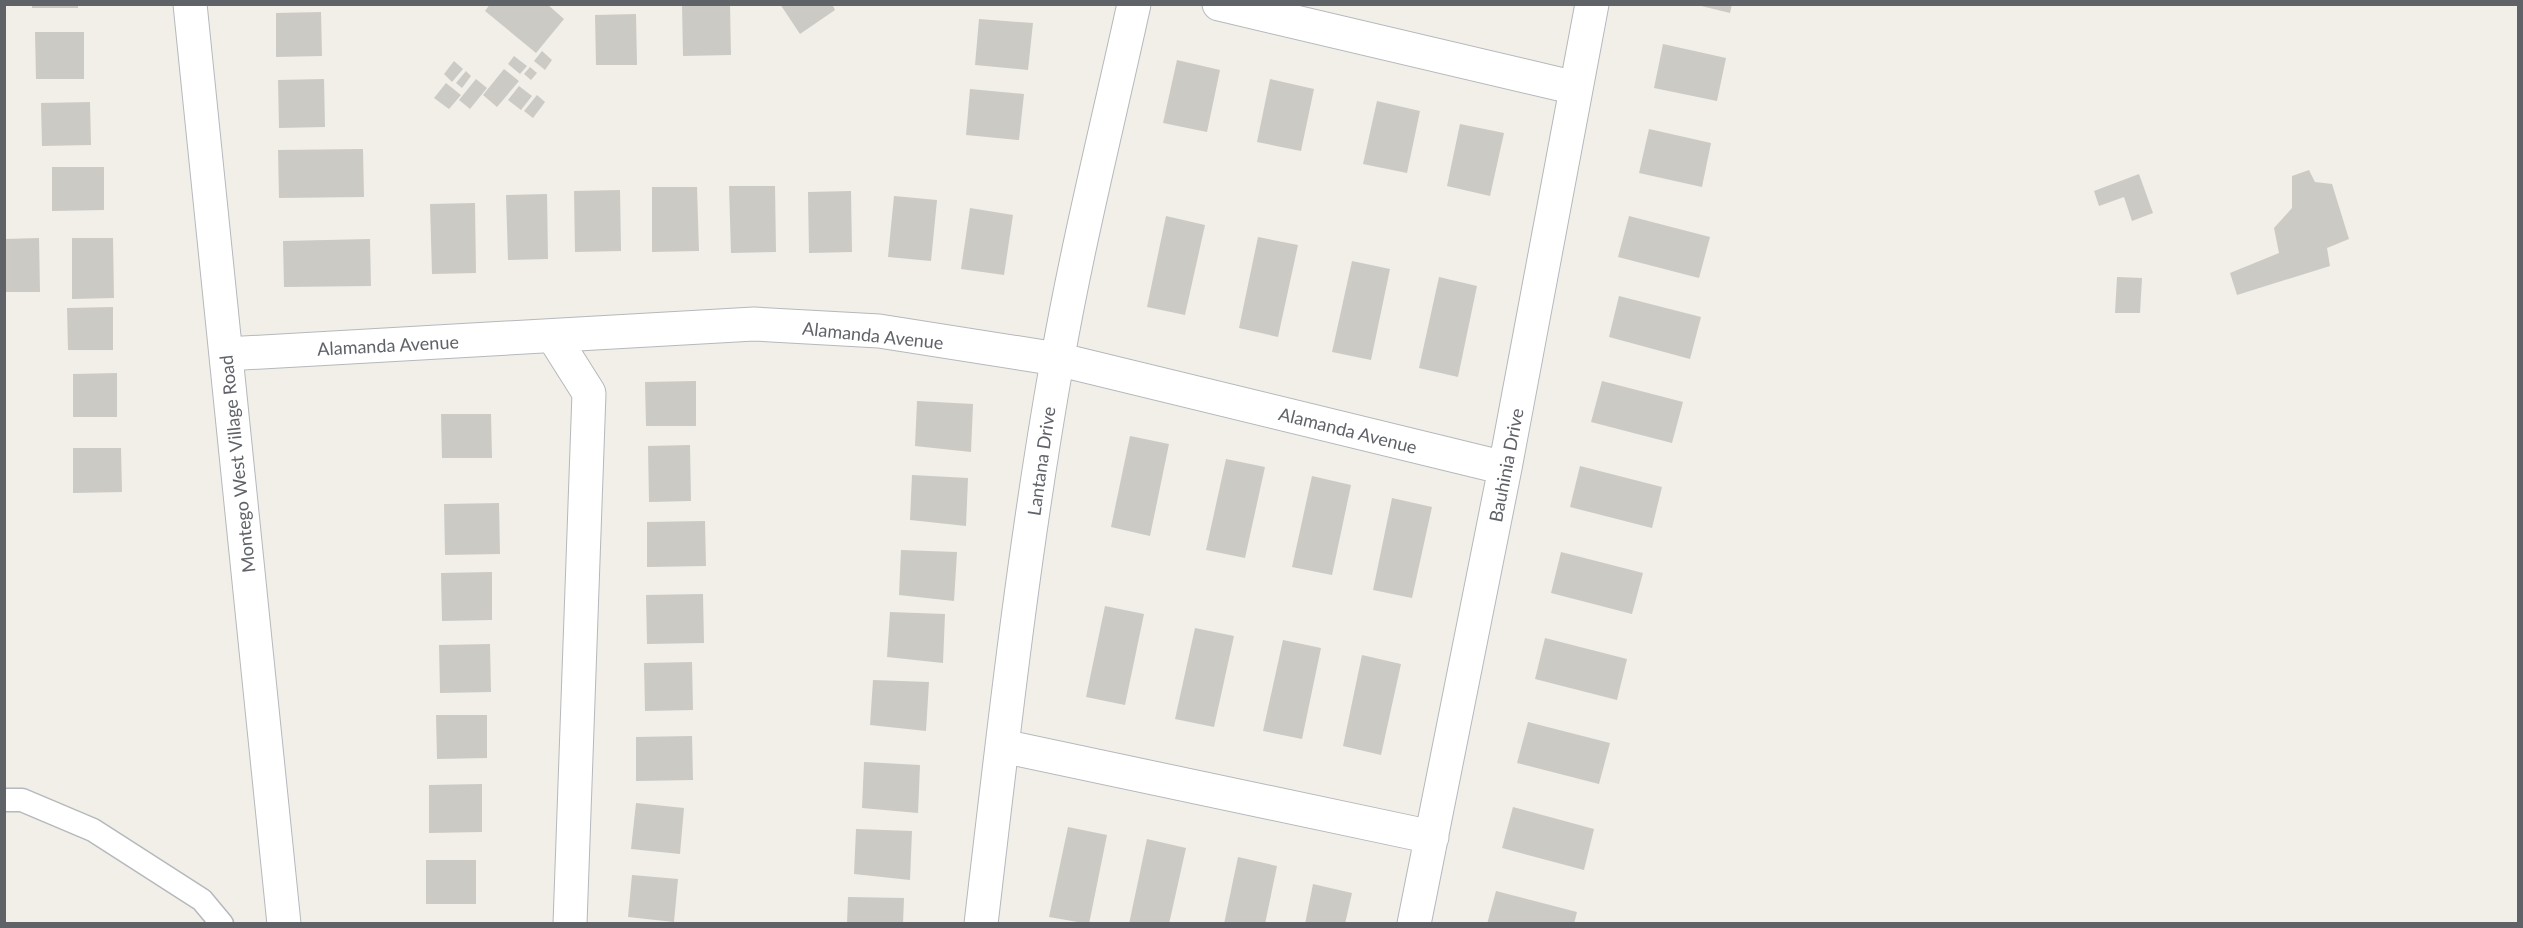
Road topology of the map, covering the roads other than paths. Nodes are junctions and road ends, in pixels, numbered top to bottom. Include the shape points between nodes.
1 (190, 4) edge
2 (1134, 4) edge
3 (1219, 4) edge
4 (1592, 4) edge
5 (1576, 88) junction
6 (553, 336) junction
7 (226, 354) junction
8 (1057, 359) junction
9 (1505, 468) junction
10 (1002, 746) junction
11 (4, 800) edge
12 (1432, 837) junction
13 (222, 924) edge
14 (284, 924) edge
15 (570, 924) edge
16 (981, 924) edge
17 (1414, 924) edge

1 - 7 street, Montego West Village Road
2 - 8 street, Lantana Drive
3 - 5 street
4 - 5 street, Bauhinia Drive
5 - 9 street, Bauhinia Drive
6 - 7 street, Alamanda Avenue
6 - 8 street, Alamanda Avenue via 754,324 879,331
6 - 15 street via 589,393
7 - 14 street, Montego West Village Road
8 - 9 street, Alamanda Avenue
8 - 10 street, Lantana Drive
9 - 12 street, Bauhinia Drive
10 - 12 street
10 - 16 street, Lantana Drive
11 - 13 lane via 22,800 93,830 202,900
12 - 17 street, Bauhinia Drive

